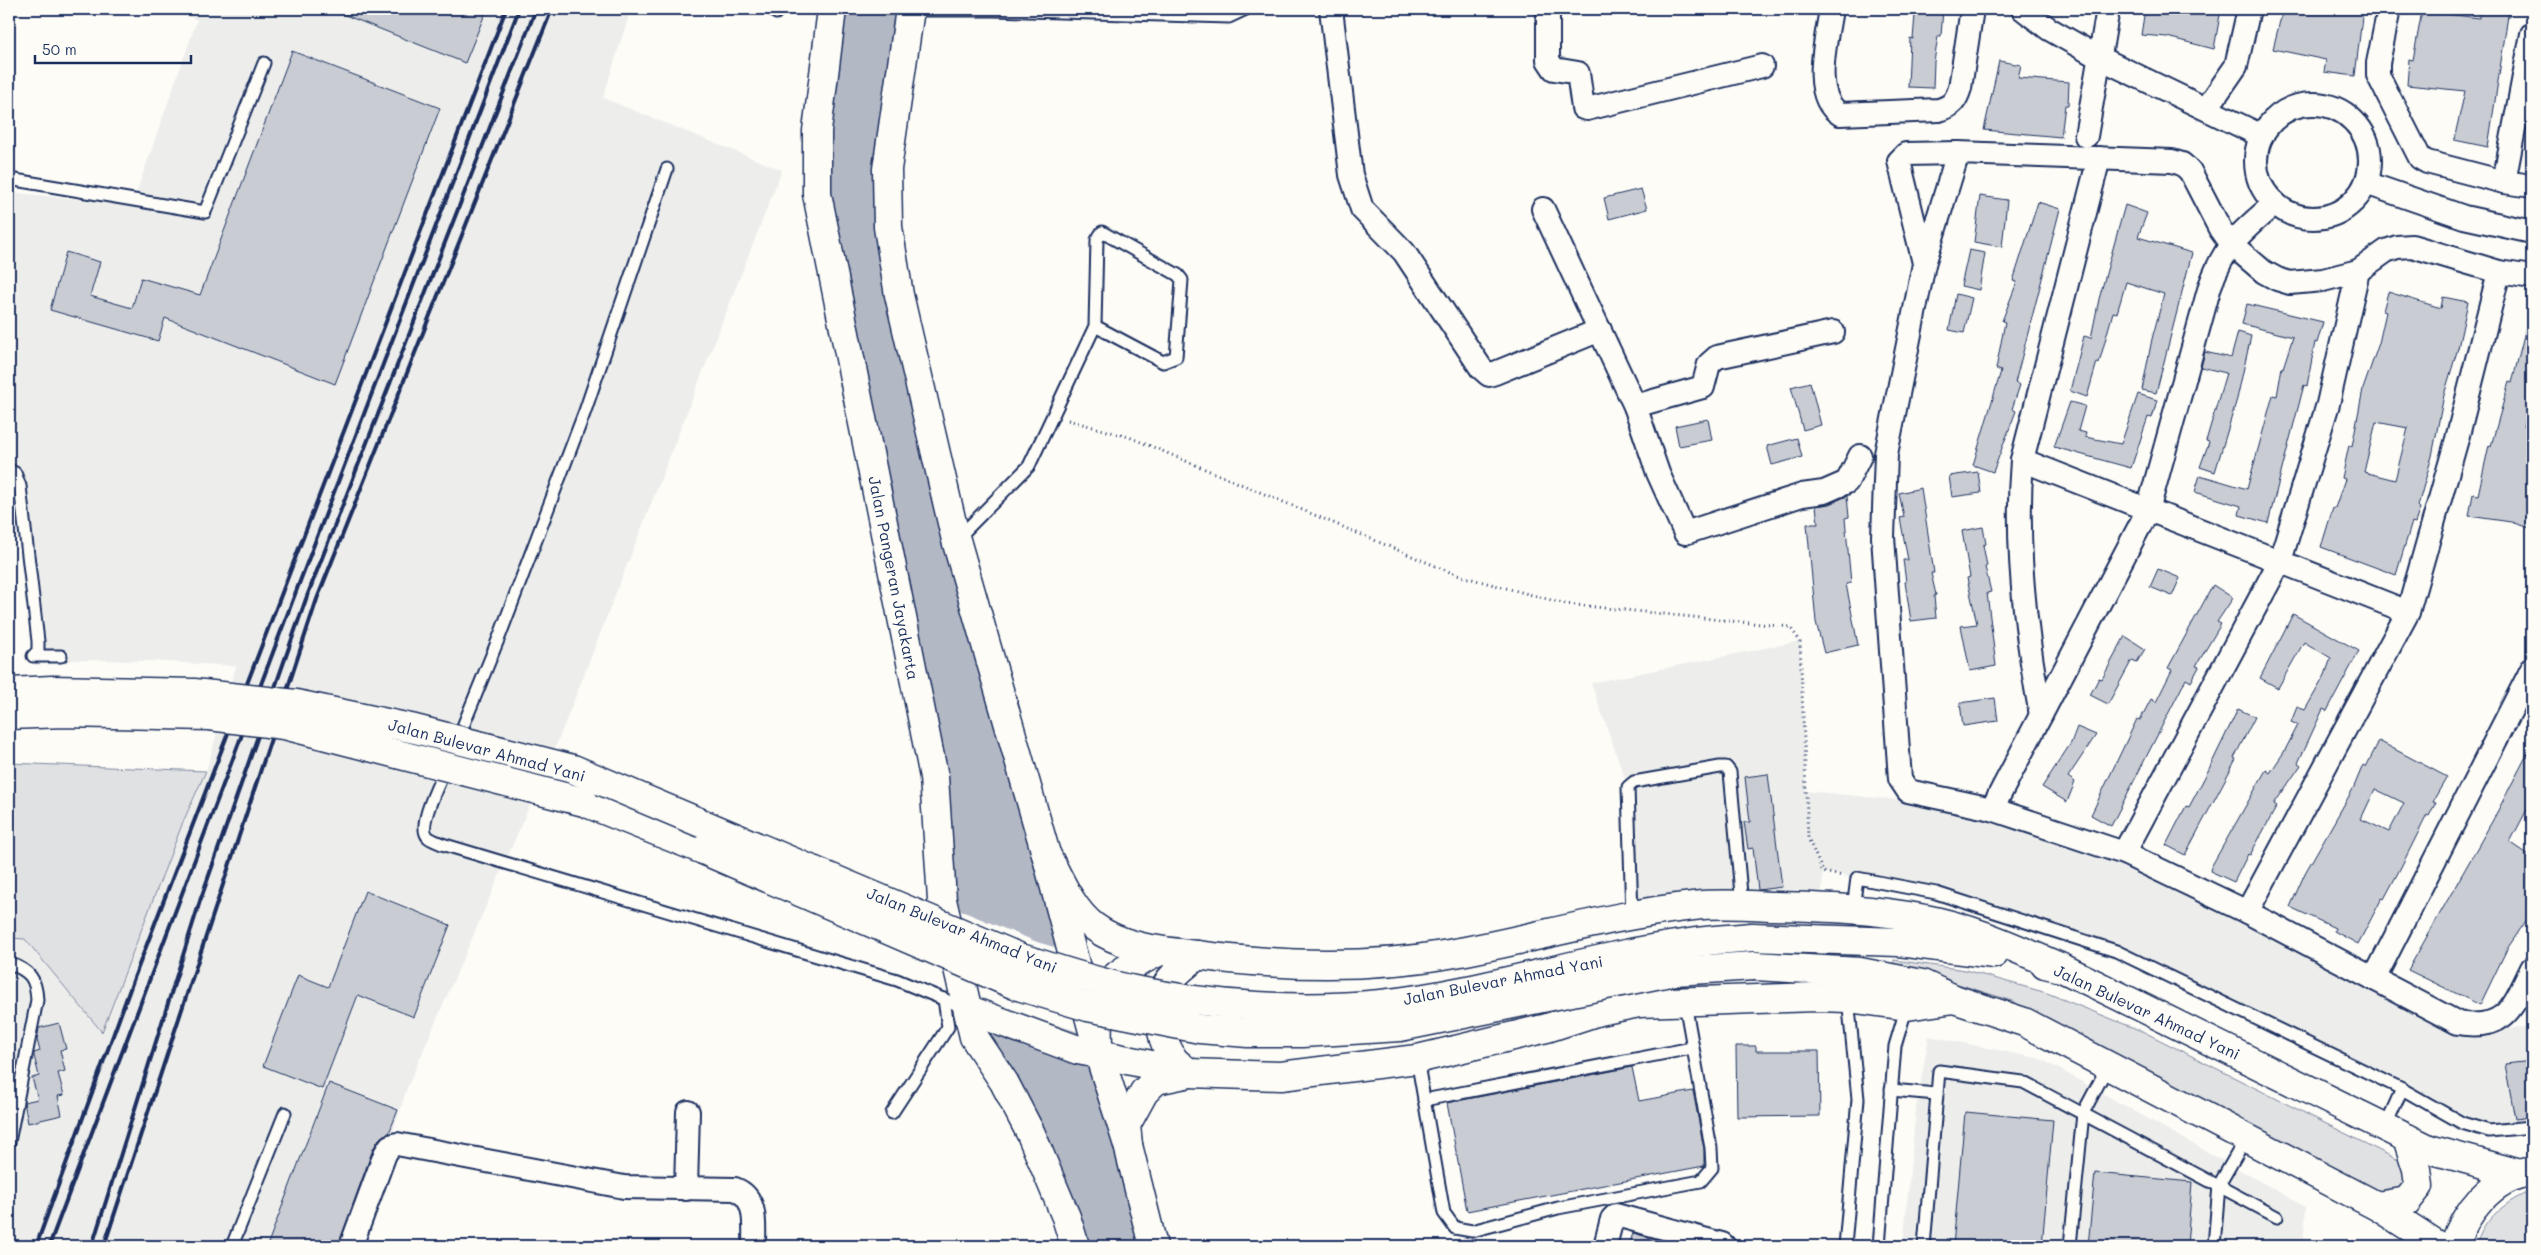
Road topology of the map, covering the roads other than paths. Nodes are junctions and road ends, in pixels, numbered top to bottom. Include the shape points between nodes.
1 (832, 9) edge
2 (1246, 9) edge
3 (1330, 9) edge
4 (1548, 9) edge
5 (1831, 9) edge
6 (1972, 9) edge
7 (2023, 9) edge
8 (2108, 9) edge
9 (2250, 9) edge
10 (2389, 9) edge
11 (910, 10) edge
12 (994, 10) edge
13 (1085, 11) edge
14 (2532, 34) edge
15 (2100, 58) junction
16 (264, 63) dead end
17 (1762, 66) dead end
18 (2207, 108) junction
19 (2086, 136) dead end
20 (2262, 136) junction
21 (1958, 153) junction
22 (2099, 158) junction
23 (667, 168) dead end
24 (9, 179) edge
25 (2504, 182) junction
26 (2366, 183) junction
27 (2532, 186) edge
28 (2275, 203) junction
29 (1543, 210) dead end
30 (2532, 232) edge
31 (2230, 244) junction
32 (1924, 264) junction
33 (2358, 271) junction
34 (2499, 272) junction
35 (2532, 277) edge
36 (1095, 326) junction
37 (1600, 330) junction
38 (1833, 332) dead end
39 (1635, 406) junction
40 (1860, 456) dead end
41 (2022, 460) junction
42 (9, 470) edge
43 (2148, 510) junction
44 (956, 540) junction
45 (2280, 561) junction
46 (2408, 612) junction
47 (61, 656) dead end
48 (2532, 670) edge
49 (9, 692) edge
50 (9, 715) edge
51 (2041, 715) junction
52 (1992, 809) junction
53 (2124, 852) junction
54 (1046, 854) junction
55 (1742, 905) junction
56 (1853, 909) junction
57 (2247, 912) junction
58 (1632, 916) junction
59 (1160, 951) junction
60 (1197, 955) junction
61 (9, 963) edge
62 (2062, 968) junction
63 (2532, 968) edge
64 (2374, 979) junction
65 (1848, 998) junction
66 (1954, 999) junction
67 (1685, 1002) junction
68 (956, 1004) junction
69 (1906, 1006) junction
70 (1692, 1048) junction
71 (1089, 1052) junction
72 (1417, 1059) junction
73 (2108, 1066) junction
74 (1189, 1073) junction
75 (2402, 1089) junction
76 (1891, 1090) junction
77 (1937, 1094) junction
78 (1424, 1100) junction
79 (688, 1112) dead end
80 (285, 1113) dead end
81 (892, 1113) dead end
82 (2083, 1113) junction
83 (2532, 1127) edge
84 (2396, 1133) junction
85 (2246, 1138) junction
86 (9, 1142) edge
87 (1128, 1145) junction
88 (2526, 1173) edge
89 (2219, 1185) junction
90 (686, 1189) junction
91 (2377, 1206) junction
92 (2277, 1217) dead end
93 (232, 1246) edge
94 (351, 1246) edge
95 (754, 1246) edge
96 (1075, 1246) edge
97 (1153, 1246) edge
98 (1605, 1246) edge
99 (1724, 1246) edge
100 (1845, 1246) edge
101 (1879, 1246) edge
102 (1924, 1246) edge
103 (2070, 1246) edge
104 (2214, 1246) edge
105 (2439, 1246) edge
106 (2454, 1246) edge

1 - 68 main road, Jalan Pangeran Jayakarta via 817,131 817,194 934,777 942,900
2 - 13 lane via 1229,17
3 - 37 street via 1351,175 1362,209 1404,252 1481,368 1488,375 1495,373
4 - 17 street via 1548,60 1554,69 1578,73 1583,108
5 - 6 street via 1822,83 1832,109 1840,114 1939,110 1950,106 1957,99 1960,88
7 - 15 street via 2049,29
8 - 15 street
9 - 18 street via 2236,66
10 - 25 street via 2378,75 2420,158
11 - 12 lane
11 - 44 main road via 887,169 888,227 899,295
12 - 13 lane
14 - 25 street
15 - 18 street
15 - 19 street
16 - 24 lane via 205,212
18 - 20 street
20 - 26 street via 2273,120 2289,109 2308,104 2327,105 2345,113 2359,127 2368,144 2370,164
20 - 28 street via 2256,153 2257,172 2263,189
21 - 22 street
21 - 32 street
21 - 32 street via 1906,154 1899,161
22 - 31 street via 2182,164 2190,171
22 - 41 street
23 - 68 lane via 585,411 500,635 425,818 424,830 428,837 442,844 897,980
25 - 27 street
26 - 28 street via 2356,199 2325,217 2299,216
26 - 30 street via 2464,217
28 - 31 street
29 - 37 street
31 - 33 street via 2264,272 2290,283 2314,282
31 - 43 street via 2219,261 2210,286
32 - 52 street via 1892,420 1882,496 1900,780 1908,791
33 - 34 street via 2386,251 2397,246 2412,246
33 - 45 street via 2328,404
34 - 35 street
34 - 46 street
36 - 36 lane via 1162,362 1170,361 1176,357 1182,280 1102,232 1096,240
36 - 44 lane via 1029,466
37 - 39 street
38 - 39 street via 1717,357 1710,364 1703,387
39 - 40 street via 1658,473 1685,533 1802,495 1824,492 1847,482
41 - 43 street
41 - 51 street via 2018,503 2023,590 2031,664
42 - 47 lane via 15,473 20,486 38,641 38,651 33,656
43 - 45 street
43 - 51 street
44 - 54 main road
45 - 46 street
45 - 53 street
46 - 57 street
48 - 64 street
49 - 62 main road, Jalan Bulevar Ahmad Yani, bridge via 194,693 296,704 415,729 572,769 1021,958 1105,983 1193,1000 1278,1006 1381,1004 1452,994 1688,943 1752,937 1899,942 1967,949
50 - 66 main road, Jalan Bulevar Ahmad Yani, bridge via 209,716 284,725 584,802 1014,985 1088,1008 1200,1029 1302,1033 1400,1027 1675,971 1754,966 1860,972 1922,984
51 - 52 street
52 - 53 street
53 - 57 street
54 - 59 main road via 1075,907 1091,925 1110,937
54 - 71 main road
55 - 56 main road
55 - 58 main road via 1695,905
55 - 58 lane via 1730,772 1726,767 1720,767 1634,782 1628,787
56 - 62 main road via 1926,919 1994,938
56 - 75 lane via 1857,878 1936,893 2116,951
57 - 64 street
58 - 60 main road via 1401,961 1270,964
59 - 60 main road
59 - 71 main road via 1117,974 1106,991
60 - 74 main road via 1171,979 1162,996 1160,1015 1172,1058
61 - 86 lane via 24,969 32,977 37,1000
62 - 84 main road, Jalan Bulevar Ahmad Yani
63 - 64 street via 2509,1012 2496,1020 2472,1026 2458,1023
65 - 67 main road
65 - 69 main road
65 - 100 lane via 1858,1099
66 - 69 main road
66 - 73 main road, Jalan Bulevar Ahmad Yani via 2024,1022
67 - 70 lane
67 - 72 main road via 1639,1003 1599,1011 1547,1028
68 - 71 main road
68 - 81 lane via 948,1027
68 - 96 main road, Jalan Pangeran Jayakarta via 1004,1082 1030,1134
69 - 76 lane via 1895,1046
70 - 78 lane
70 - 78 lane via 1711,1148 1712,1168 1701,1181 1558,1208 1472,1230 1455,1228 1444,1213
71 - 74 main road
71 - 87 main road
72 - 74 main road via 1281,1076
72 - 78 lane
73 - 82 lane
73 - 85 main road, Jalan Bulevar Ahmad Yani
74 - 87 main road via 1156,1080 1144,1092 1126,1125
75 - 83 lane via 2462,1123 2489,1131
75 - 84 lane
76 - 77 lane
76 - 101 lane
77 - 82 lane via 1939,1071 2023,1082
77 - 102 lane
79 - 90 street
80 - 93 lane
82 - 89 lane
82 - 103 lane
84 - 88 main road, Jalan Bulevar Ahmad Yani via 2429,1149
84 - 91 main road via 2417,1169 2419,1186 2407,1201
85 - 89 lane
85 - 91 main road, Jalan Bulevar Ahmad Yani
87 - 97 main road
88 - 106 main road via 2496,1186 2476,1205 2460,1228
89 - 92 lane
89 - 104 lane
90 - 94 street via 624,1187 396,1144 390,1146 386,1154
90 - 95 street via 735,1189 744,1192 754,1219
91 - 105 main road, Jalan Bulevar Ahmad Yani
98 - 99 street via 1612,1219 1616,1216

